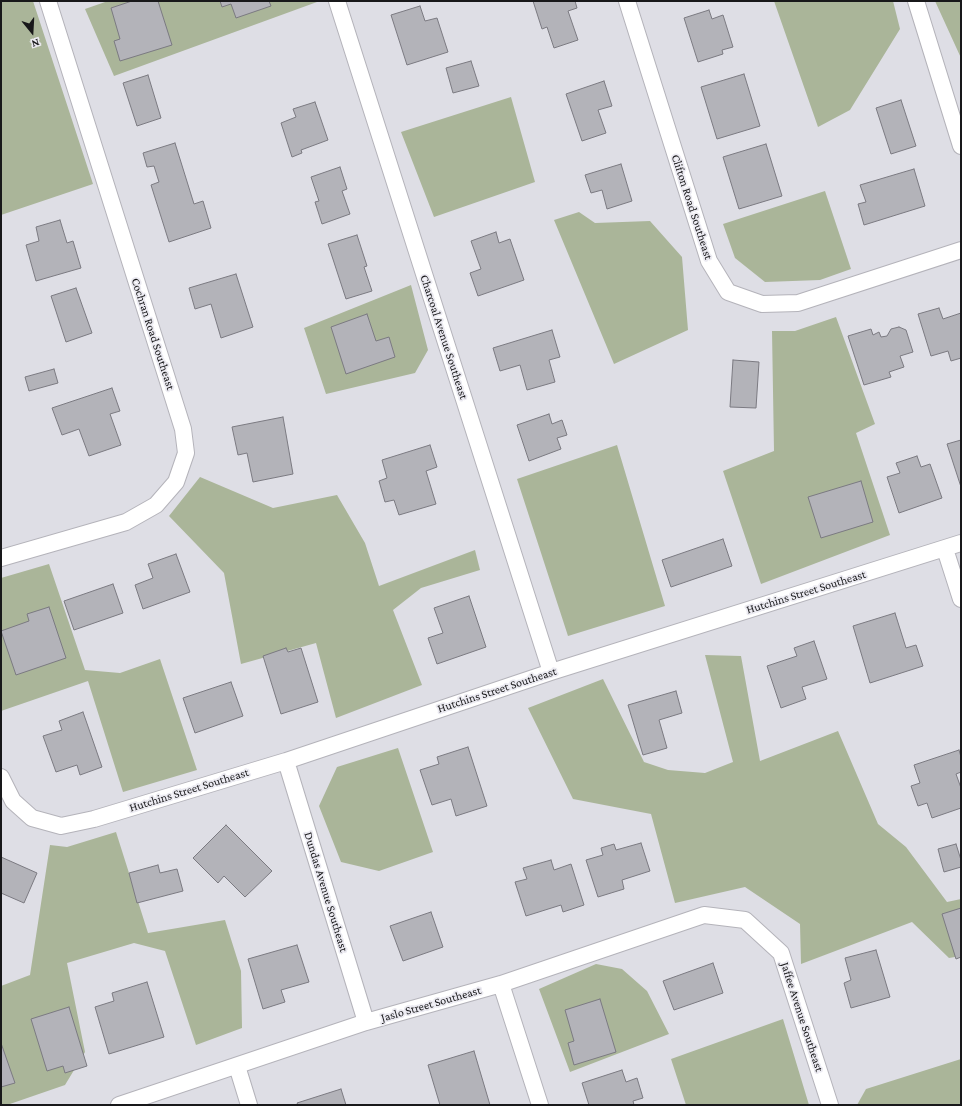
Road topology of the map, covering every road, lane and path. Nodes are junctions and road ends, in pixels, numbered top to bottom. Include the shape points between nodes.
1 (48, 1) edge
2 (337, 1) edge
3 (627, 1) edge
4 (916, 1) edge
5 (961, 146) edge
6 (961, 250) edge
7 (961, 543) edge
8 (945, 549) junction
9 (1, 558) edge
10 (961, 599) edge
11 (551, 672) junction
12 (286, 761) junction
13 (1, 777) edge
14 (745, 920) joint
15 (501, 984) junction
16 (366, 1022) junction
17 (237, 1066) junction
18 (119, 1105) edge
19 (249, 1105) edge
20 (540, 1105) edge
21 (830, 1105) edge

1 - 9 street, Cochran Road Southeast via 183,429 186,453 176,482 156,505 126,522
2 - 11 street, Charcoal Avenue Southeast
3 - 6 street, Clifton Road Southeast via 709,261 728,292 762,304 798,303
4 - 5 street
7 - 8 street, Hutchins Street Southeast
8 - 10 street
8 - 11 street, Hutchins Street Southeast
11 - 12 street, Hutchins Street Southeast
12 - 13 street, Hutchins Street Southeast via 94,819 61,826 32,818 13,801
12 - 16 street, Dundas Avenue Southeast
14 - 15 street, Jaslo Street Southeast via 704,915
14 - 21 street, Jaffee Avenue Southeast via 781,952
15 - 16 street, Jaslo Street Southeast
15 - 20 street
16 - 17 street, Jaslo Street Southeast
17 - 18 street, Jaslo Street Southeast
17 - 19 street

